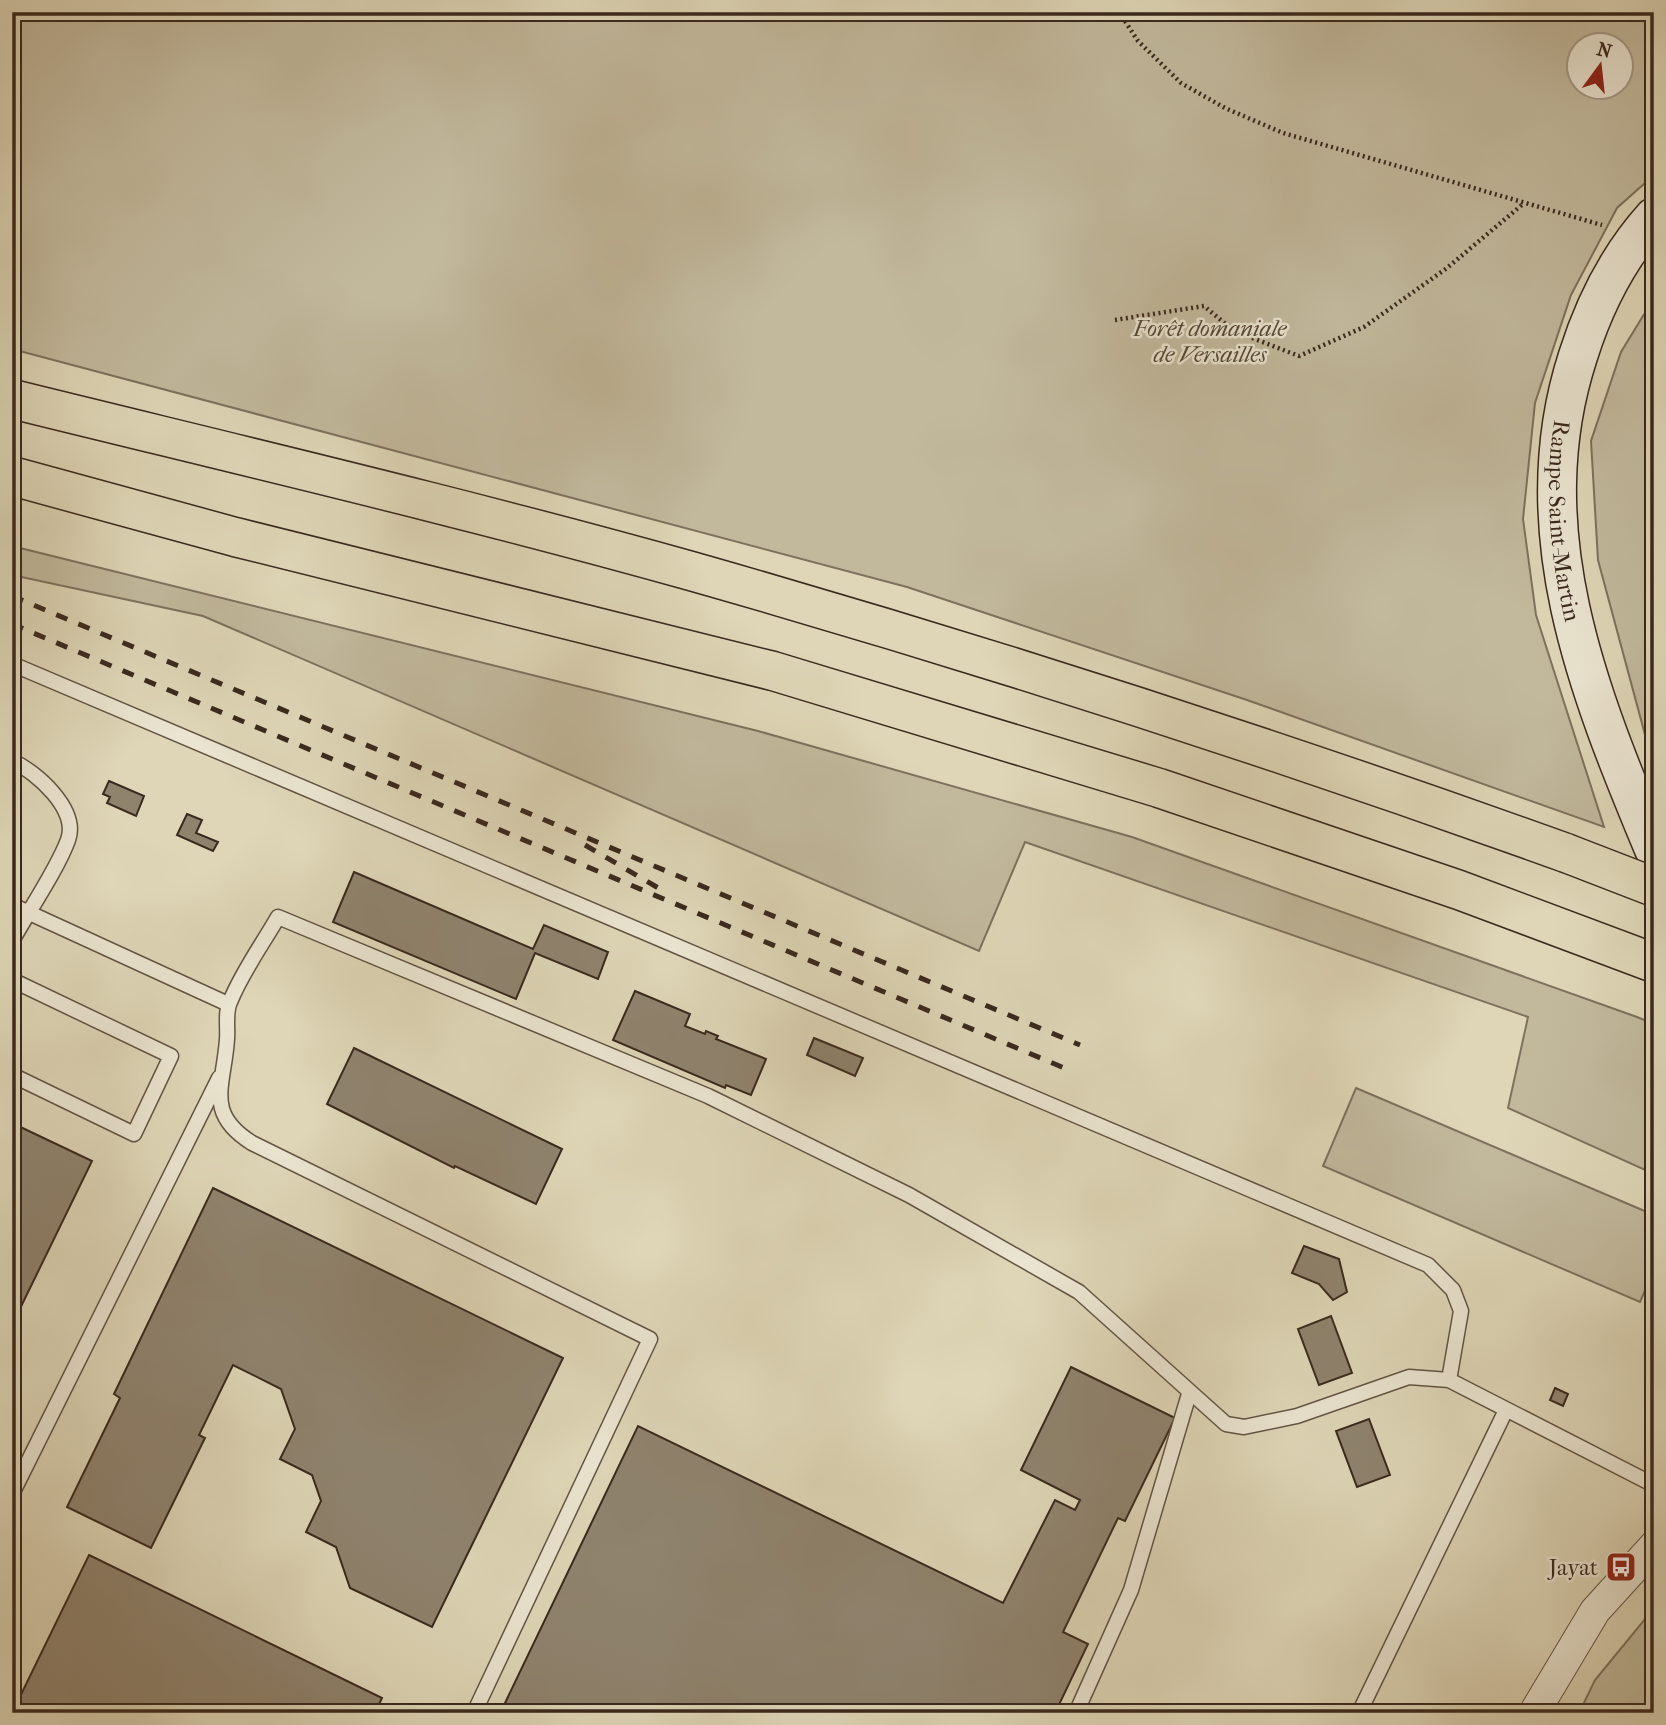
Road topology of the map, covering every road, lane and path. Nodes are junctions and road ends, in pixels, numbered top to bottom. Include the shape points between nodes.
1 (1119, 12) edge
2 (1524, 203) junction
3 (1654, 217) edge
4 (1612, 228) dead end
5 (1115, 320) dead end
6 (12, 399) edge
7 (12, 476) edge
8 (12, 663) edge
9 (12, 761) edge
10 (1651, 842) edge
11 (1654, 887) edge
12 (12, 905) edge
13 (28, 912) junction
14 (12, 942) edge
15 (1654, 963) edge
16 (12, 980) edge
17 (228, 1004) junction
18 (12, 1075) edge
19 (220, 1076) junction
20 (1450, 1380) junction
21 (1189, 1394) junction
22 (1506, 1410) junction
23 (1654, 1485) edge
24 (12, 1494) edge
25 (1654, 1546) edge
26 (474, 1713) edge
27 (1076, 1713) edge
28 (1359, 1713) edge
29 (1534, 1713) edge

1 - 2 path via 1138,41 1181,83 1225,108 1283,133
2 - 4 path
2 - 5 path via 1447,268 1364,327 1299,356 1234,331 1203,306
3 - 10 street, Rampe Saint-Martin via 1616,268 1584,335 1560,424 1555,468 1562,572 1574,626 1591,689
6 - 11 highway, bridge via 674,567 947,646 1238,739
7 - 15 highway via 235,537 773,671 1159,788
8 - 20 lane via 1428,1265 1453,1290 1461,1311
9 - 13 lane via 23,765 59,797 69,838
12 - 13 lane
13 - 14 lane
13 - 17 lane
16 - 18 lane via 170,1056 134,1134
17 - 19 lane
17 - 21 lane via 278,917 708,1096 909,1195 1079,1292
19 - 24 lane
19 - 26 lane via 221,1111 232,1130 252,1143 650,1339
20 - 21 lane via 1409,1377 1297,1416 1244,1427 1226,1424
20 - 22 lane
21 - 27 lane via 1131,1590
22 - 23 lane
22 - 28 lane
25 - 29 street via 1595,1611

